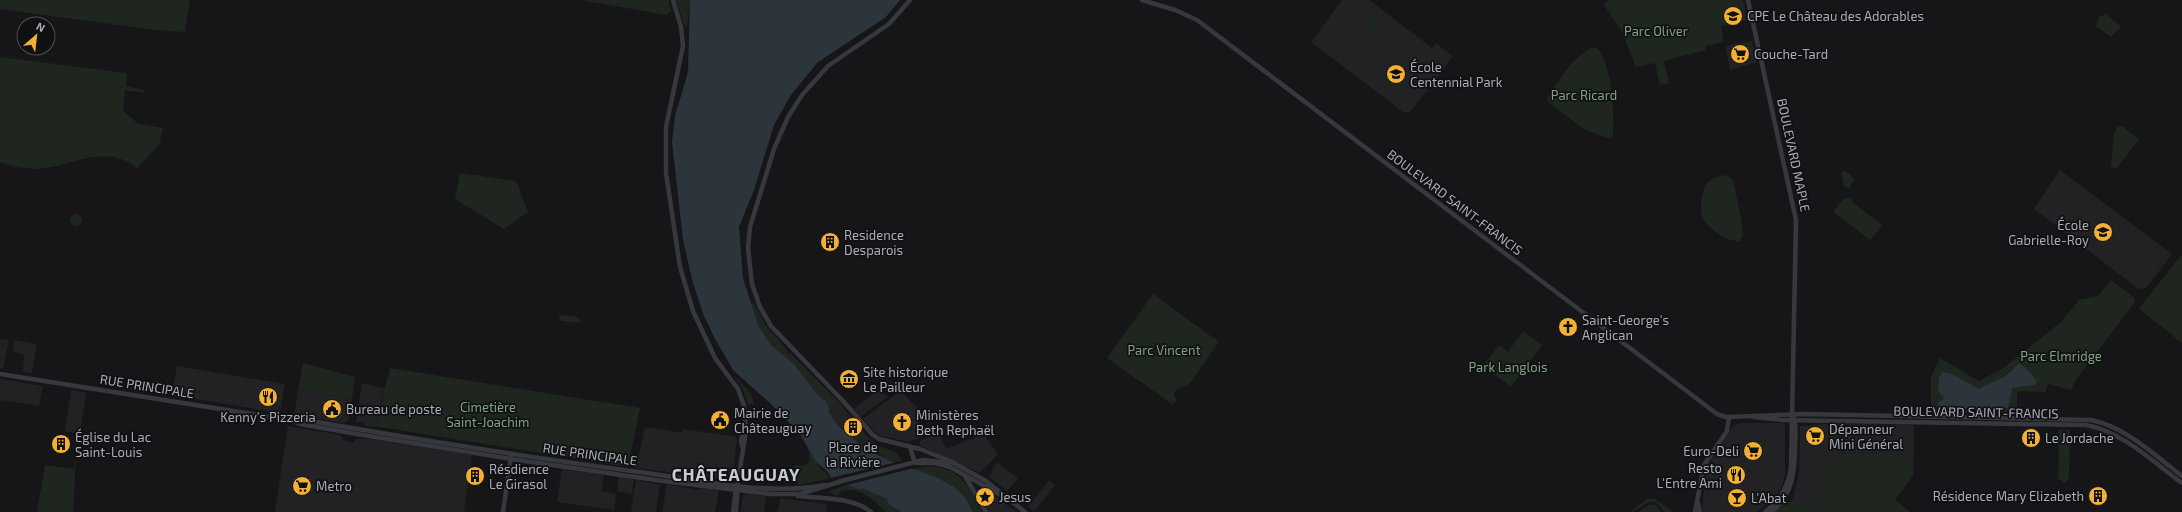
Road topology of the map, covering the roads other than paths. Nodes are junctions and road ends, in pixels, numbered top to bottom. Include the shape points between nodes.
1 (673, 0) edge
2 (910, 0) edge
3 (1142, 0) edge
4 (1748, 0) edge
5 (0, 374) edge
6 (1793, 414) junction
7 (1729, 417) junction
8 (1752, 417) junction
9 (1793, 420) junction
10 (910, 447) junction
11 (511, 456) junction
12 (915, 463) junction
13 (957, 465) junction
14 (965, 474) junction
15 (2182, 476) edge
16 (980, 480) junction
17 (839, 482) junction
18 (2182, 483) edge
19 (737, 488) junction
20 (976, 493) junction
21 (793, 495) junction
22 (1698, 503) junction
23 (503, 512) edge
24 (735, 512) edge
25 (871, 512) edge
26 (986, 512) edge
27 (1025, 512) edge
28 (1695, 512) edge
29 (1700, 512) edge
30 (1765, 512) edge
31 (1771, 512) edge

1 - 19 street via 681,27 683,46 667,121 665,158 682,277 695,316 715,358 740,393 744,406 745,423
2 - 10 street via 889,24 830,64 804,92 781,131 752,218 748,244 752,284 763,312 779,335 836,393 872,435
3 - 7 street, BOULEVARD SAINT-FRANCIS via 1195,19 1709,409
4 - 6 street, BOULEVARD MAPLE via 1796,217
5 - 11 street, RUE PRINCIPALE via 290,420 357,434
6 - 8 street, BOULEVARD SAINT-FRANCIS via 1764,414
6 - 9 street, BOULEVARD MAPLE
6 - 15 street, BOULEVARD SAINT-FRANCIS via 2091,420 2125,434
7 - 8 street, BOULEVARD SAINT-FRANCIS
7 - 22 street via 1726,434 1705,464
8 - 9 street, BOULEVARD SAINT-FRANCIS via 1761,420
9 - 18 street, BOULEVARD SAINT-FRANCIS via 2089,426 2122,439
9 - 30 street, BOULEVARD MAPLE via 1788,481 1780,499
9 - 31 street, BOULEVARD MAPLE via 1794,475 1786,496
10 - 12 street
10 - 13 street
11 - 19 street, RUE PRINCIPALE
11 - 23 street
12 - 13 street via 933,460
12 - 14 street via 942,464
12 - 17 street
13 - 16 street
14 - 16 street
14 - 20 street
16 - 20 street
16 - 27 street
17 - 19 street, RUE PRINCIPALE via 793,489
17 - 21 street, RUE PRINCIPALE
19 - 21 street, RUE PRINCIPALE
19 - 24 street
20 - 26 street
21 - 25 street, RUE PRINCIPALE via 850,502
22 - 28 street
22 - 29 street

